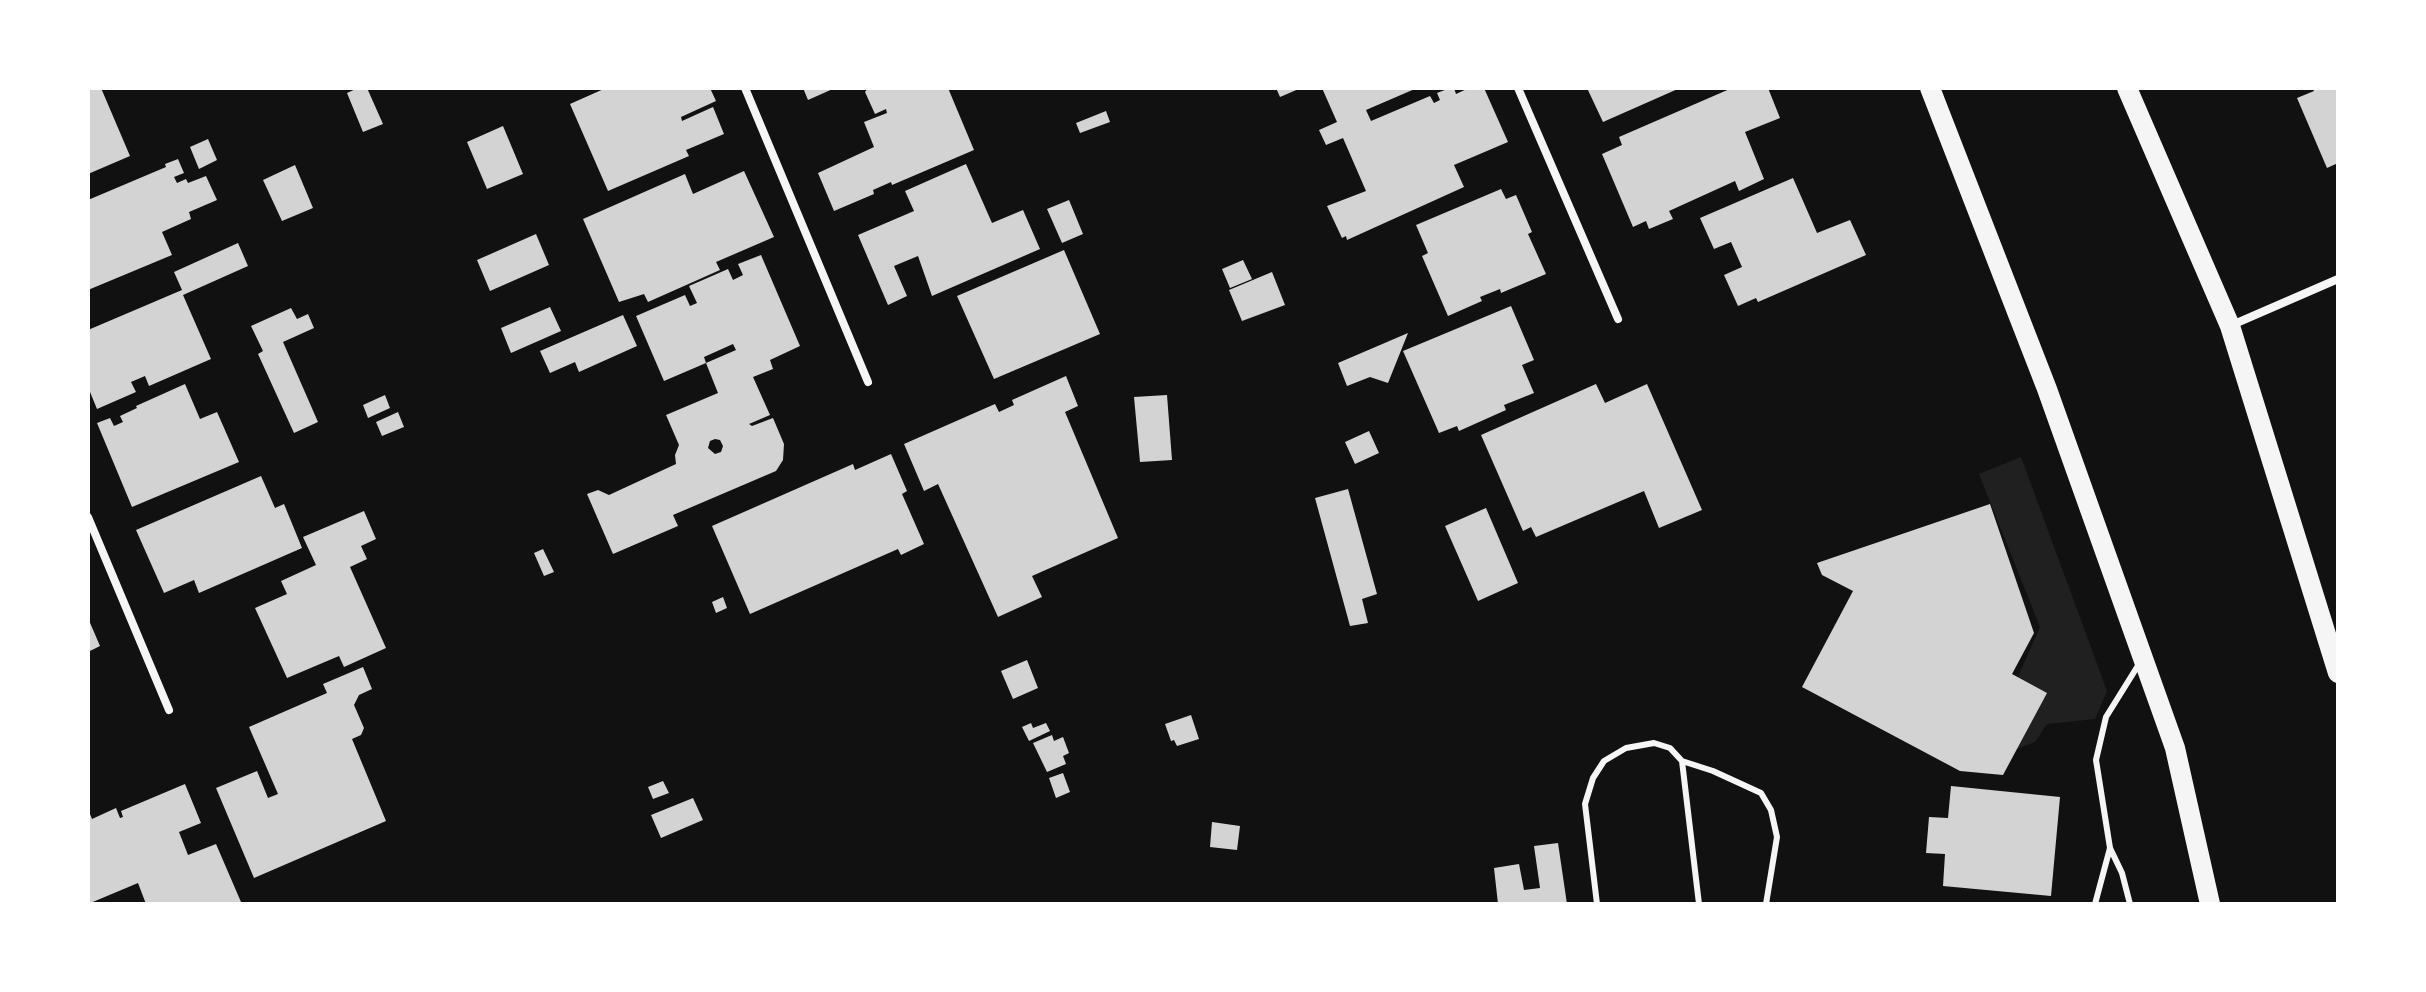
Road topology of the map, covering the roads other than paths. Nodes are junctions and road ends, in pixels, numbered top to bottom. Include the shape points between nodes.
1 (745, 88) edge
2 (1518, 88) edge
3 (1930, 88) edge
4 (2127, 88) edge
5 (2338, 279) edge
6 (1618, 319) dead end
7 (2230, 326) junction
8 (868, 382) dead end
9 (88, 517) edge
10 (2143, 658) junction
11 (2338, 673) edge
12 (169, 710) dead end
13 (1682, 761) junction
14 (2110, 848) junction
15 (1597, 904) edge
16 (1699, 904) edge
17 (1766, 904) edge
18 (2095, 904) edge
19 (2130, 904) edge
20 (2210, 904) edge

1 - 8 street
2 - 6 street
3 - 10 main road via 2047,389
4 - 7 main road
5 - 7 street
7 - 11 main road
9 - 12 street
10 - 14 lane via 2106,717 2096,760
10 - 20 main road via 2175,748
13 - 15 lane via 1670,748 1654,743 1626,748 1604,761 1593,778 1585,804
13 - 16 lane
13 - 17 lane via 1761,793 1771,810 1777,837
14 - 18 lane
14 - 19 lane

